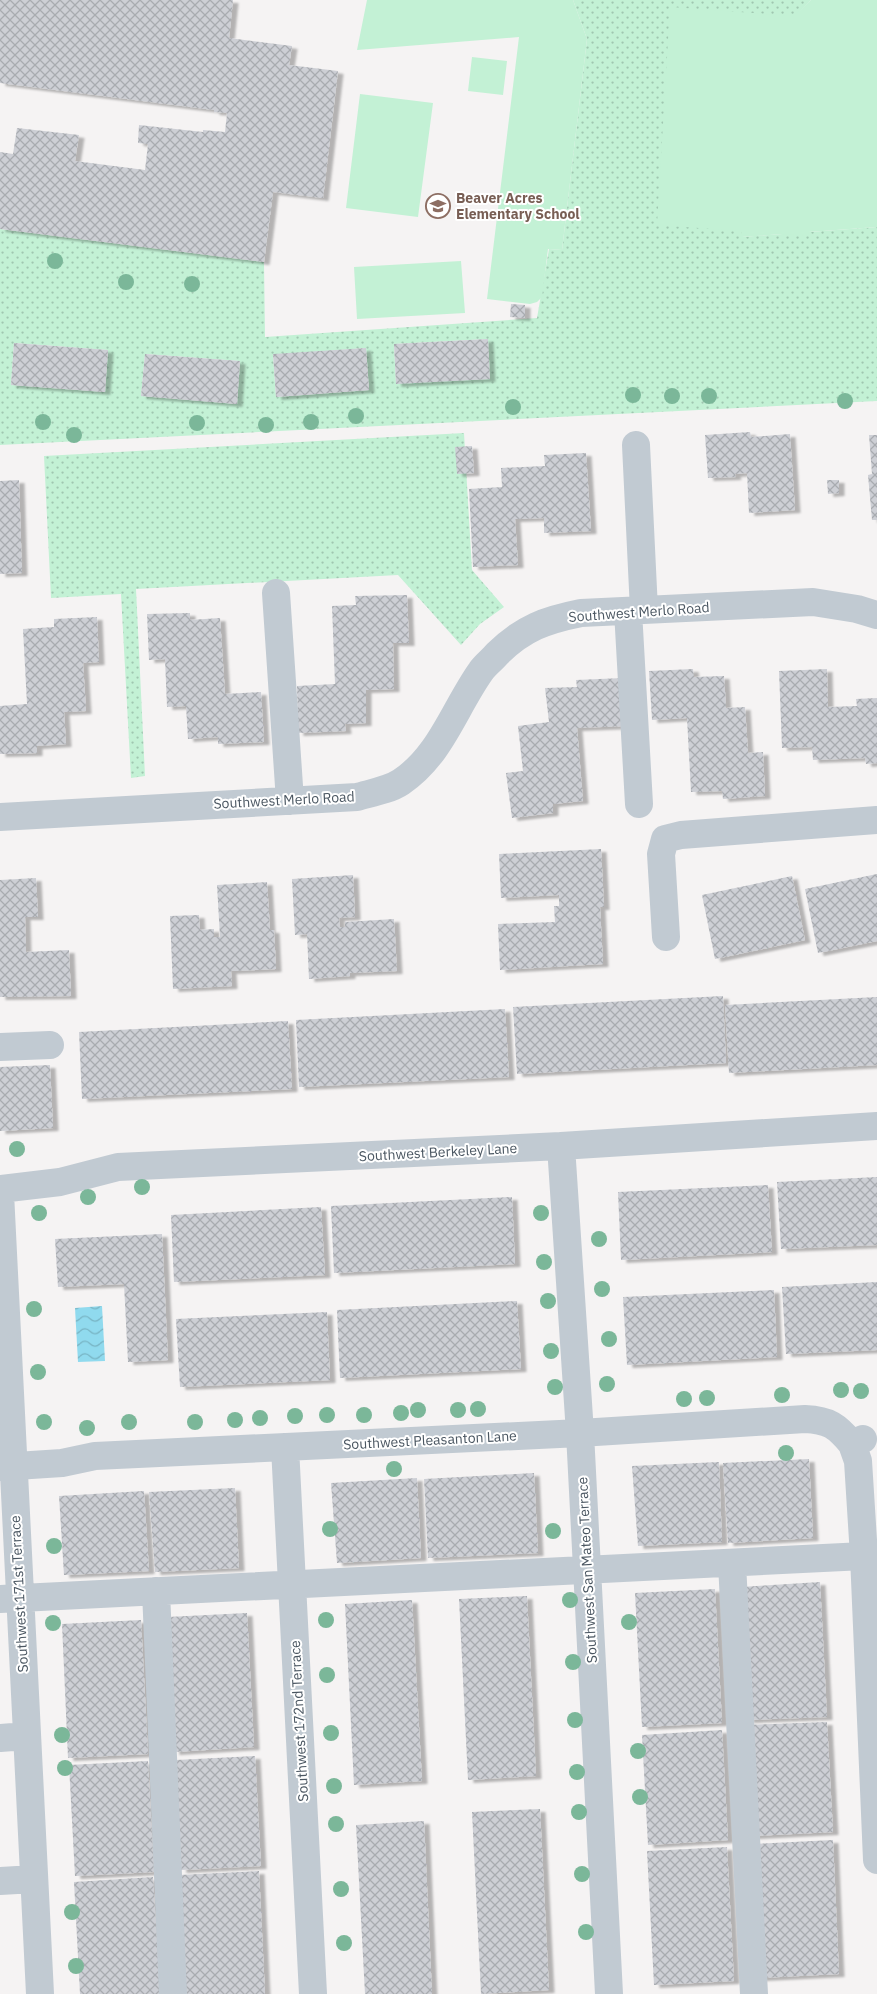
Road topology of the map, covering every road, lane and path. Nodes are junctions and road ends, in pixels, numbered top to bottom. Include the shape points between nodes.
1 (636, 445) dead end
2 (276, 593) dead end
3 (636, 610) junction
4 (877, 615) edge
5 (290, 801) junction
6 (639, 804) dead end
7 (0, 817) edge
8 (877, 820) edge
9 (666, 937) dead end
10 (50, 1045) dead end
11 (0, 1047) edge
12 (877, 1126) edge
13 (561, 1146) junction
14 (0, 1189) edge
15 (0, 1194) edge
16 (3, 1332) edge
17 (580, 1432) junction
18 (286, 1447) junction
19 (7, 1467) edge
20 (864, 1556) junction
21 (732, 1563) junction
22 (587, 1570) junction
23 (292, 1585) junction
24 (156, 1591) junction
25 (10, 1598) edge
26 (873, 1662) edge
27 (13, 1737) edge
28 (877, 1860) edge
29 (34, 1880) junction
30 (0, 1881) edge
31 (40, 1994) edge
32 (173, 1994) edge
33 (313, 1994) edge
34 (609, 1994) edge
35 (754, 1994) edge

1 - 3 street
2 - 5 street
3 - 4 street, Southwest Merlo Road via 813,602
3 - 5 street, Southwest Merlo Road via 553,618 526,630 482,670 427,760 400,783 357,797
3 - 6 street
5 - 7 street, Southwest Merlo Road
8 - 9 street via 681,835 665,839 661,854
10 - 11 street
12 - 13 street, Southwest Berkeley Lane
13 - 14 street, Southwest Berkeley Lane via 118,1167 60,1182
13 - 17 street, Southwest San Mateo Terrace
15 - 16 street, Southwest 171st Terrace
16 - 19 street, Southwest 171st Terrace
17 - 18 street, Southwest Pleasanton Lane
17 - 20 street, Southwest Pleasanton Lane via 805,1419 827,1422 857,1442
17 - 22 street, Southwest San Mateo Terrace
18 - 19 street, Southwest Pleasanton Lane via 95,1456 62,1463
18 - 23 street, Southwest 172nd Terrace
19 - 25 street, Southwest 171st Terrace
20 - 21 street
20 - 26 street
21 - 22 street
21 - 35 street
22 - 23 street
22 - 34 street, Southwest San Mateo Terrace
23 - 24 street
23 - 33 street, Southwest 172nd Terrace
24 - 25 street
24 - 32 street
25 - 27 street, Southwest 171st Terrace
26 - 28 street
27 - 29 street, Southwest 171st Terrace
29 - 30 street
29 - 31 street, Southwest 171st Terrace

